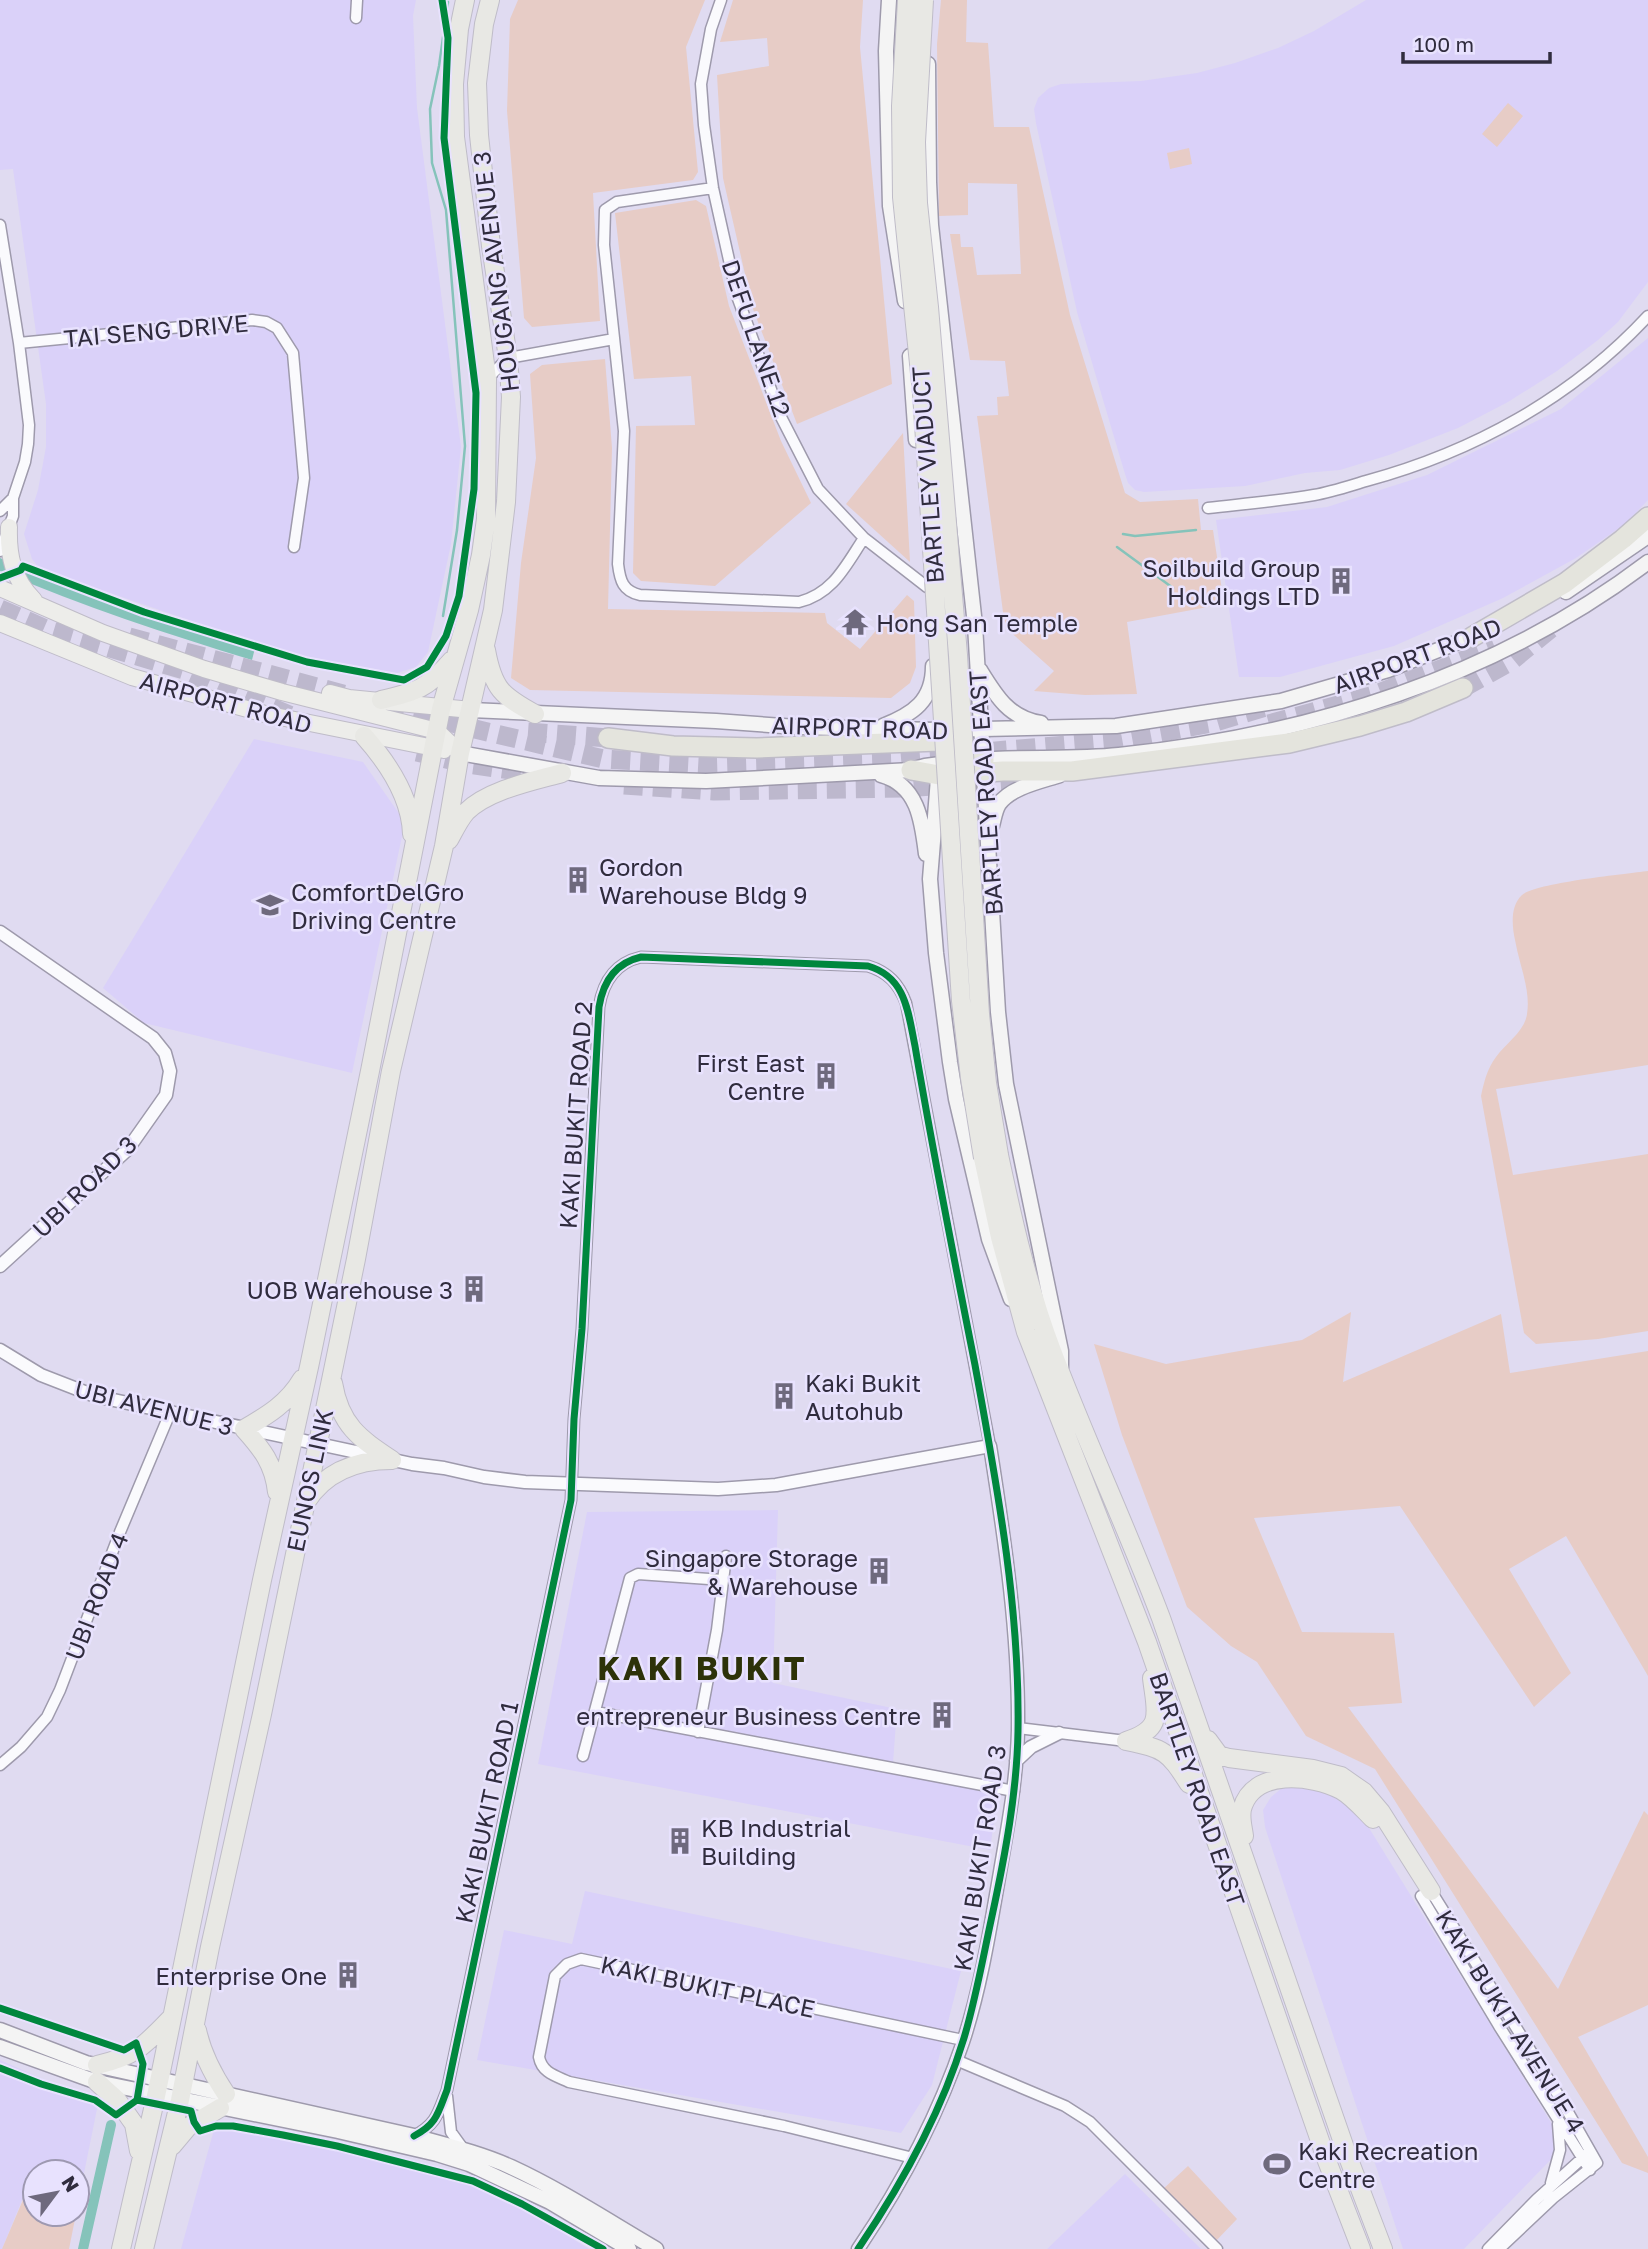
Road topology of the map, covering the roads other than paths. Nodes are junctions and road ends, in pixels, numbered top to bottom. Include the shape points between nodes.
1 (357, 0) edge
2 (465, 0) edge
3 (490, 0) edge
4 (721, 0) edge
5 (889, 0) edge
6 (907, 0) edge
7 (924, 0) edge
8 (931, 0) edge
9 (356, 18) dead end
10 (887, 109) junction
11 (928, 112) junction
12 (713, 188) junction
13 (0, 225) edge
14 (1648, 316) edge
15 (503, 325) junction
16 (482, 339) junction
17 (614, 340) junction
18 (19, 343) junction
19 (508, 358) junction
20 (486, 379) junction
21 (915, 415) junction
22 (952, 416) junction
23 (13, 498) junction
24 (1208, 508) dead end
25 (0, 511) edge
26 (1648, 517) edge
27 (9, 527) junction
28 (1648, 536) edge
29 (864, 538) junction
30 (294, 547) dead end
31 (0, 551) edge
32 (1648, 562) edge
33 (922, 579) junction
34 (0, 588) edge
35 (40, 606) junction
36 (0, 623) edge
37 (1472, 637) junction
38 (485, 647) junction
39 (454, 658) junction
40 (977, 666) junction
41 (204, 669) junction
42 (1371, 676) junction
43 (1463, 688) tunnel mouth
44 (1394, 695) junction
45 (381, 699) junction
46 (441, 709) junction
47 (471, 710) junction
48 (535, 713) junction
49 (879, 727) junction
50 (1068, 728) junction
51 (982, 730) junction
52 (364, 736) junction
53 (938, 736) junction
54 (608, 738) tunnel mouth
55 (435, 740) junction
56 (460, 753) junction
57 (984, 766) junction
58 (939, 769) junction
59 (911, 771) joint
60 (1072, 771) junction
61 (562, 773) junction
62 (876, 773) junction
63 (988, 836) junction
64 (444, 846) junction
65 (413, 855) junction
66 (930, 879) junction
67 (0, 932) edge
68 (991, 1157) junction
69 (0, 1266) edge
70 (1026, 1332) junction
71 (0, 1350) edge
72 (309, 1367) junction
73 (332, 1370) junction
74 (1062, 1373) junction
75 (170, 1413) junction
76 (244, 1429) junction
77 (293, 1438) junction
78 (317, 1443) junction
79 (990, 1446) junction
80 (392, 1460) junction
81 (572, 1484) junction
82 (278, 1504) junction
83 (304, 1505) junction
84 (726, 1556) dead end
85 (723, 1580) junction
86 (1147, 1642) junction
87 (596, 1712) junction
88 (1018, 1728) junction
89 (1200, 1728) junction
90 (698, 1732) junction
91 (1059, 1733) junction
92 (1126, 1741) junction
93 (583, 1756) dead end
94 (1016, 1761) junction
95 (0, 1765) edge
96 (1014, 1791) junction
97 (1205, 1811) junction
98 (1246, 1864) junction
99 (1426, 1894) junction
100 (172, 2017) junction
101 (196, 2023) junction
102 (0, 2030) edge
103 (964, 2040) junction
104 (0, 2048) edge
105 (956, 2060) junction
106 (97, 2074) junction
107 (157, 2088) junction
108 (447, 2090) junction
109 (182, 2092) junction
110 (223, 2101) junction
111 (1557, 2118) junction
112 (414, 2136) junction
113 (464, 2150) junction
114 (168, 2152) junction
115 (1586, 2155) junction
116 (141, 2158) junction
117 (913, 2158) junction
118 (1550, 2186) junction
119 (121, 2249) edge
120 (144, 2249) edge
121 (629, 2249) edge
122 (656, 2249) edge
123 (858, 2249) edge
124 (1217, 2249) edge
125 (1361, 2249) edge
126 (1382, 2249) edge
127 (1488, 2249) edge
128 (1499, 2249) edge

1 - 9 street
2 - 16 highway, HOUGANG AVENUE 3 via 454,84 455,136
3 - 15 highway, HOUGANG AVENUE 3 via 477,83
4 - 12 street, DEFU LANE 12 via 701,84
5 - 10 main road, BARTLEY ROAD EAST
6 - 68 highway, BARTLEY VIADUCT, bridge via 902,197 922,393 961,1001 970,1078
7 - 68 highway, BARTLEY VIADUCT, bridge via 916,142 918,203 958,655
8 - 11 main road, BARTLEY ROAD EAST
10 - 11 main road via 908,128 921,123
10 - 21 main road, BARTLEY ROAD EAST via 890,206 906,307
11 - 22 main road, BARTLEY ROAD EAST via 931,226
12 - 17 street via 617,202 605,210
12 - 29 street, DEFU LANE 12 via 737,296 781,417 818,489
13 - 18 street
14 - 24 street via 1609,354 1540,407 1456,450 1407,470 1315,495
15 - 16 highway via 494,336
15 - 19 highway, HOUGANG AVENUE 3
16 - 20 highway, HOUGANG AVENUE 3
17 - 19 street
17 - 29 street via 624,431 619,579 632,593 814,599 828,589
18 - 23 street via 29,444
18 - 30 street, TAI SENG DRIVE via 252,320 277,328 293,354 303,459
19 - 20 street
19 - 38 highway, HOUGANG AVENUE 3 via 511,397 506,502
20 - 39 highway, HOUGANG AVENUE 3 via 484,531 469,610
21 - 22 main road via 933,404
21 - 33 main road, BARTLEY ROAD EAST
22 - 40 main road, BARTLEY ROAD EAST
23 - 25 street
23 - 27 street
26 - 37 highway via 1565,583
27 - 31 street
27 - 35 main road via 14,573
28 - 37 main road, AIRPORT ROAD via 1569,591
29 - 33 street, DEFU LANE 12
32 - 44 main road, AIRPORT ROAD via 1546,630
33 - 49 main road, BARTLEY ROAD EAST via 934,669 929,692 906,717
34 - 35 main road, AIRPORT ROAD
35 - 41 main road, AIRPORT ROAD
36 - 52 main road, AIRPORT ROAD via 132,677
37 - 42 main road, AIRPORT ROAD
38 - 47 highway, HOUGANG AVENUE 3
38 - 48 highway via 499,689
39 - 45 highway via 434,681 411,693
39 - 46 highway, HOUGANG AVENUE 3
40 - 50 main road via 1002,705 1026,721
40 - 51 main road, BARTLEY ROAD EAST
41 - 45 main road, AIRPORT ROAD via 272,679 349,698
41 - 55 main road, AIRPORT ROAD
42 - 44 main road
42 - 50 main road, AIRPORT ROAD via 1269,704 1116,726
43 - 60 highway via 1406,712 1301,740
44 - 57 main road, AIRPORT ROAD via 1217,742 1118,756
45 - 46 main road, AIRPORT ROAD
46 - 47 main road, AIRPORT ROAD
46 - 55 highway, HOUGANG AVENUE 3
47 - 48 main road, AIRPORT ROAD
47 - 56 highway, EUNOS LINK
48 - 49 main road, AIRPORT ROAD
49 - 53 main road, AIRPORT ROAD
50 - 51 main road, AIRPORT ROAD
51 - 53 main road, AIRPORT ROAD
51 - 57 main road, BARTLEY ROAD EAST
52 - 55 main road, AIRPORT ROAD
52 - 65 highway via 390,771 408,809
53 - 54 highway via 757,748 673,746
53 - 57 highway
53 - 58 main road, BARTLEY ROAD EAST
55 - 56 main road, AIRPORT ROAD
55 - 65 highway, EUNOS LINK
56 - 61 main road, AIRPORT ROAD
56 - 64 highway, EUNOS LINK
57 - 58 highway
57 - 60 highway
57 - 63 main road, BARTLEY ROAD EAST
58 - 59 highway
58 - 66 main road, BARTLEY ROAD EAST
59 - 62 main road, AIRPORT ROAD
60 - 63 main road via 1002,801
61 - 62 main road, AIRPORT ROAD via 706,780
61 - 64 highway via 491,796 467,812
62 - 66 main road via 901,783 914,801
63 - 74 main road, BARTLEY ROAD EAST via 1006,1084
64 - 73 highway, EUNOS LINK via 391,1071
65 - 72 highway, EUNOS LINK
66 - 70 main road, BARTLEY ROAD EAST via 956,1099 989,1238
67 - 69 street, UBI ROAD 3 via 153,1038 167,1060 169,1082 166,1095 128,1149
68 - 70 highway, BARTLEY ROAD EAST via 1000,1237
68 - 74 highway, BARTLEY ROAD EAST
70 - 86 highway, BARTLEY ROAD EAST
71 - 75 street, UBI AVENUE 3 via 70,1388
72 - 76 highway via 292,1396
72 - 77 highway, EUNOS LINK
73 - 78 highway, EUNOS LINK
73 - 80 highway via 337,1402 351,1429
74 - 89 highway, BARTLEY ROAD EAST via 1131,1539
75 - 76 street, UBI AVENUE 3
75 - 95 street, UBI ROAD 4 via 47,1717
76 - 77 street, UBI AVENUE 3
76 - 82 highway via 269,1459
77 - 78 street, UBI AVENUE 3
77 - 82 highway, EUNOS LINK
78 - 80 street, UBI AVENUE 3
78 - 83 highway, EUNOS LINK
79 - 81 street, UBI AVENUE 3 via 776,1485 700,1489
79 - 81 street, KAKI BUKIT ROAD 2 via 906,1003 894,981 868,966 641,957 618,967 605,984 599,1007
79 - 88 street, KAKI BUKIT ROAD 3 via 1014,1622
80 - 81 street, UBI AVENUE 3 via 484,1477
80 - 83 highway via 363,1461 335,1473
81 - 108 street, KAKI BUKIT ROAD 1
82 - 100 highway, EUNOS LINK
83 - 101 highway, EUNOS LINK
84 - 85 street
85 - 87 street via 638,1574 630,1578
85 - 90 street
86 - 92 highway via 1154,1724 1145,1734
86 - 97 highway, BARTLEY ROAD EAST
87 - 90 street
87 - 93 street
88 - 91 street
88 - 94 street, KAKI BUKIT ROAD 3
89 - 98 highway, BARTLEY ROAD EAST
89 - 99 highway via 1219,1755 1341,1776 1364,1792 1381,1812
90 - 96 street
91 - 92 street
91 - 94 street via 1031,1747
92 - 97 highway via 1156,1748 1172,1758
94 - 96 street, KAKI BUKIT ROAD 3
96 - 103 street, KAKI BUKIT ROAD 3 via 984,1959
97 - 125 highway, BARTLEY ROAD EAST
98 - 99 highway via 1241,1812 1255,1788 1279,1778 1318,1781 1343,1791 1373,1819
98 - 126 highway, BARTLEY ROAD EAST
99 - 111 street, KAKI BUKIT AVENUE 4
99 - 115 street, KAKI BUKIT AVENUE 4 via 1560,2098
100 - 106 highway via 144,2046
100 - 107 highway, EUNOS LINK
101 - 109 highway, EUNOS LINK
101 - 110 highway via 201,2049
102 - 106 main road
103 - 105 street, KAKI BUKIT ROAD 3
103 - 117 street, KAKI BUKIT PLACE via 582,1959 567,1964 555,1976 539,2057 550,2074 569,2082
104 - 106 main road
105 - 117 street, KAKI BUKIT ROAD 3
105 - 124 street via 1046,2097 1090,2122
106 - 107 main road
106 - 116 highway via 134,2124
107 - 109 main road
107 - 116 highway, EUNOS LINK
108 - 112 street, KAKI BUKIT ROAD 1 via 435,2121
108 - 113 street, KAKI BUKIT ROAD 1 via 448,2124
109 - 110 main road
109 - 114 highway, EUNOS LINK
110 - 112 main road
110 - 114 highway via 188,2127
110 - 121 main road via 469,2164 550,2202
111 - 115 street, KAKI BUKIT AVENUE 4
111 - 118 street, KAKI BUKIT AVENUE 4 via 1560,2150
112 - 113 main road
113 - 122 main road via 556,2190
114 - 120 highway, EUNOS LINK
115 - 118 street, KAKI BUKIT AVENUE 4
115 - 128 street, KAKI BUKIT AVENUE 4 via 1597,2164
116 - 119 highway, EUNOS LINK
117 - 123 street, KAKI BUKIT ROAD 3
118 - 127 street, KAKI BUKIT AVENUE 4

